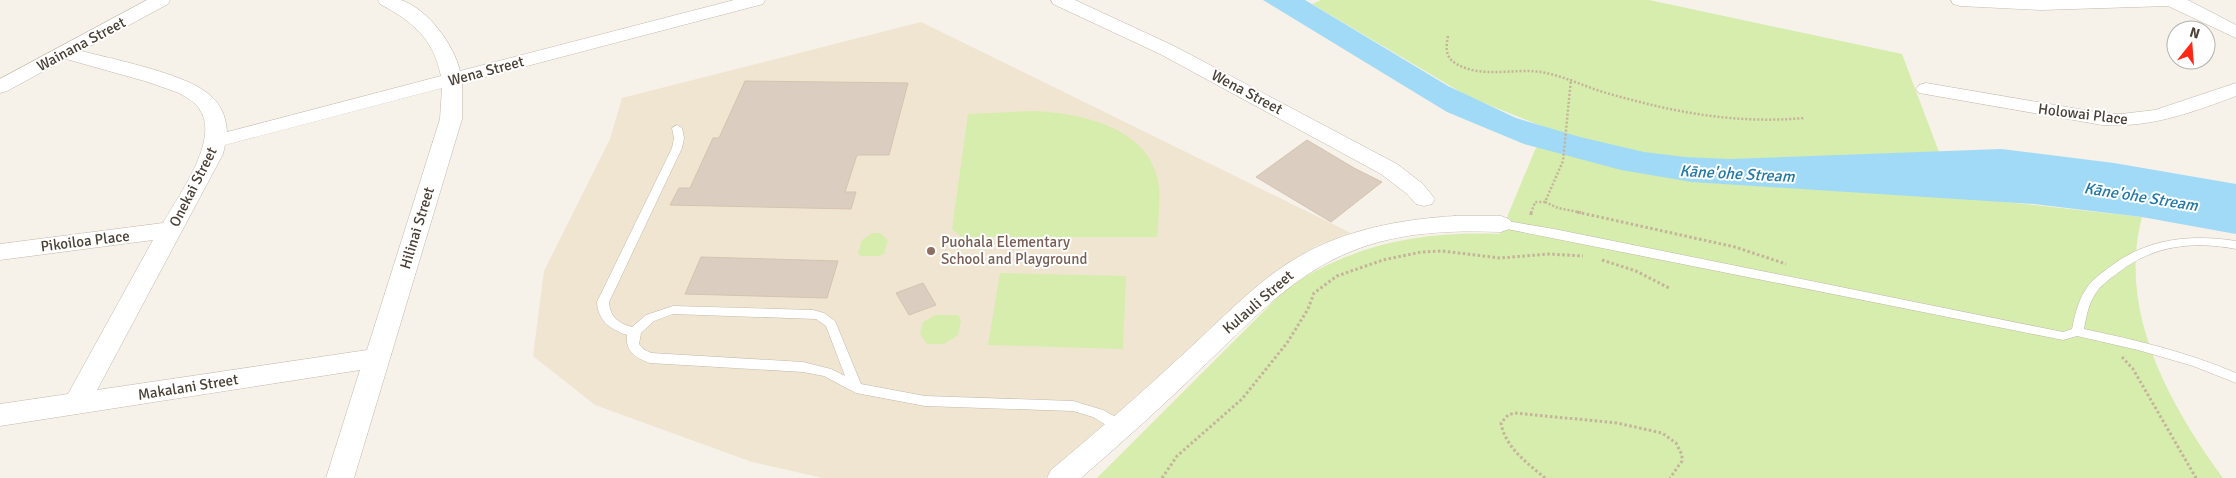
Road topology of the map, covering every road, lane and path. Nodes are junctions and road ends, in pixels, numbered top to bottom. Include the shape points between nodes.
1 (161, 0) edge
2 (387, 0) edge
3 (756, 0) edge
4 (1060, 0) edge
5 (1960, 0) edge
6 (2179, 0) edge
7 (2173, 1) edge
8 (2236, 32) edge
9 (1448, 36) dead end
10 (64, 53) junction
11 (1571, 79) junction
12 (454, 80) junction
13 (0, 87) edge
14 (1926, 89) dead end
15 (2233, 93) edge
16 (1805, 118) dead end
17 (677, 128) dead end
18 (216, 141) junction
19 (1424, 198) dead end
20 (1546, 202) junction
21 (1501, 224) joint
22 (1532, 229) junction
23 (170, 230) junction
24 (2236, 245) edge
25 (1735, 247) dead end
26 (0, 252) edge
27 (1591, 258) dead end
28 (1600, 260) dead end
29 (1669, 288) dead end
30 (634, 332) junction
31 (2077, 332) junction
32 (376, 358) junction
33 (2236, 378) edge
34 (856, 388) junction
35 (76, 404) junction
36 (0, 416) edge
37 (1122, 427) junction
38 (340, 478) edge
39 (1062, 478) edge
40 (1162, 478) edge
41 (1545, 478) edge
42 (1670, 478) edge

1 - 10 street, Wainana Street
2 - 12 street, Hilinai Street via 413,15 436,38 445,52
3 - 12 street, Wena Street
4 - 19 street, Wena Street via 1175,54 1372,159
5 - 7 street via 2041,4
6 - 7 street
7 - 8 street
9 - 11 path via 1447,54 1469,69 1485,72 1528,70
10 - 13 street, Wainana Street
10 - 18 street, Onekai Street via 175,83 197,94 216,118
11 - 16 path via 1604,93 1708,117 1752,121
11 - 20 path via 1563,162
12 - 18 street, Wena Street
12 - 32 street, Hilinai Street via 451,119
14 - 15 street, Holowai Place via 2128,121 2162,117
17 - 30 lane via 677,148 603,302 608,321 620,329
18 - 23 street, Onekai Street
20 - 22 path via 1535,202
20 - 25 path via 1558,208
21 - 22 lane
21 - 37 street, Kulauli Street via 1454,223 1396,231 1347,244 1302,265 1263,294
22 - 31 lane via 2054,335
23 - 26 street, Pikoiloa Place
23 - 35 street, Onekai Street
24 - 31 lane via 2208,240 2180,241 2156,246 2130,258 2096,284 2088,296
27 - 40 path via 1549,254 1500,258 1421,252 1337,276 1314,293 1287,343 1242,399 1177,456
28 - 29 path via 1636,271
30 - 34 lane via 634,347 642,356 803,367 827,372
30 - 34 lane via 653,316 673,310 813,314 831,324
31 - 33 lane via 2152,348
32 - 35 street, Makalani Street
32 - 38 street, Hilinai Street
34 - 37 lane via 925,401 1073,406
35 - 36 street, Makalani Street
37 - 39 street, Kulauli Street
41 - 42 path via 1520,456 1502,432 1501,423 1508,415 1580,418 1662,433 1676,443 1682,455 1682,461

